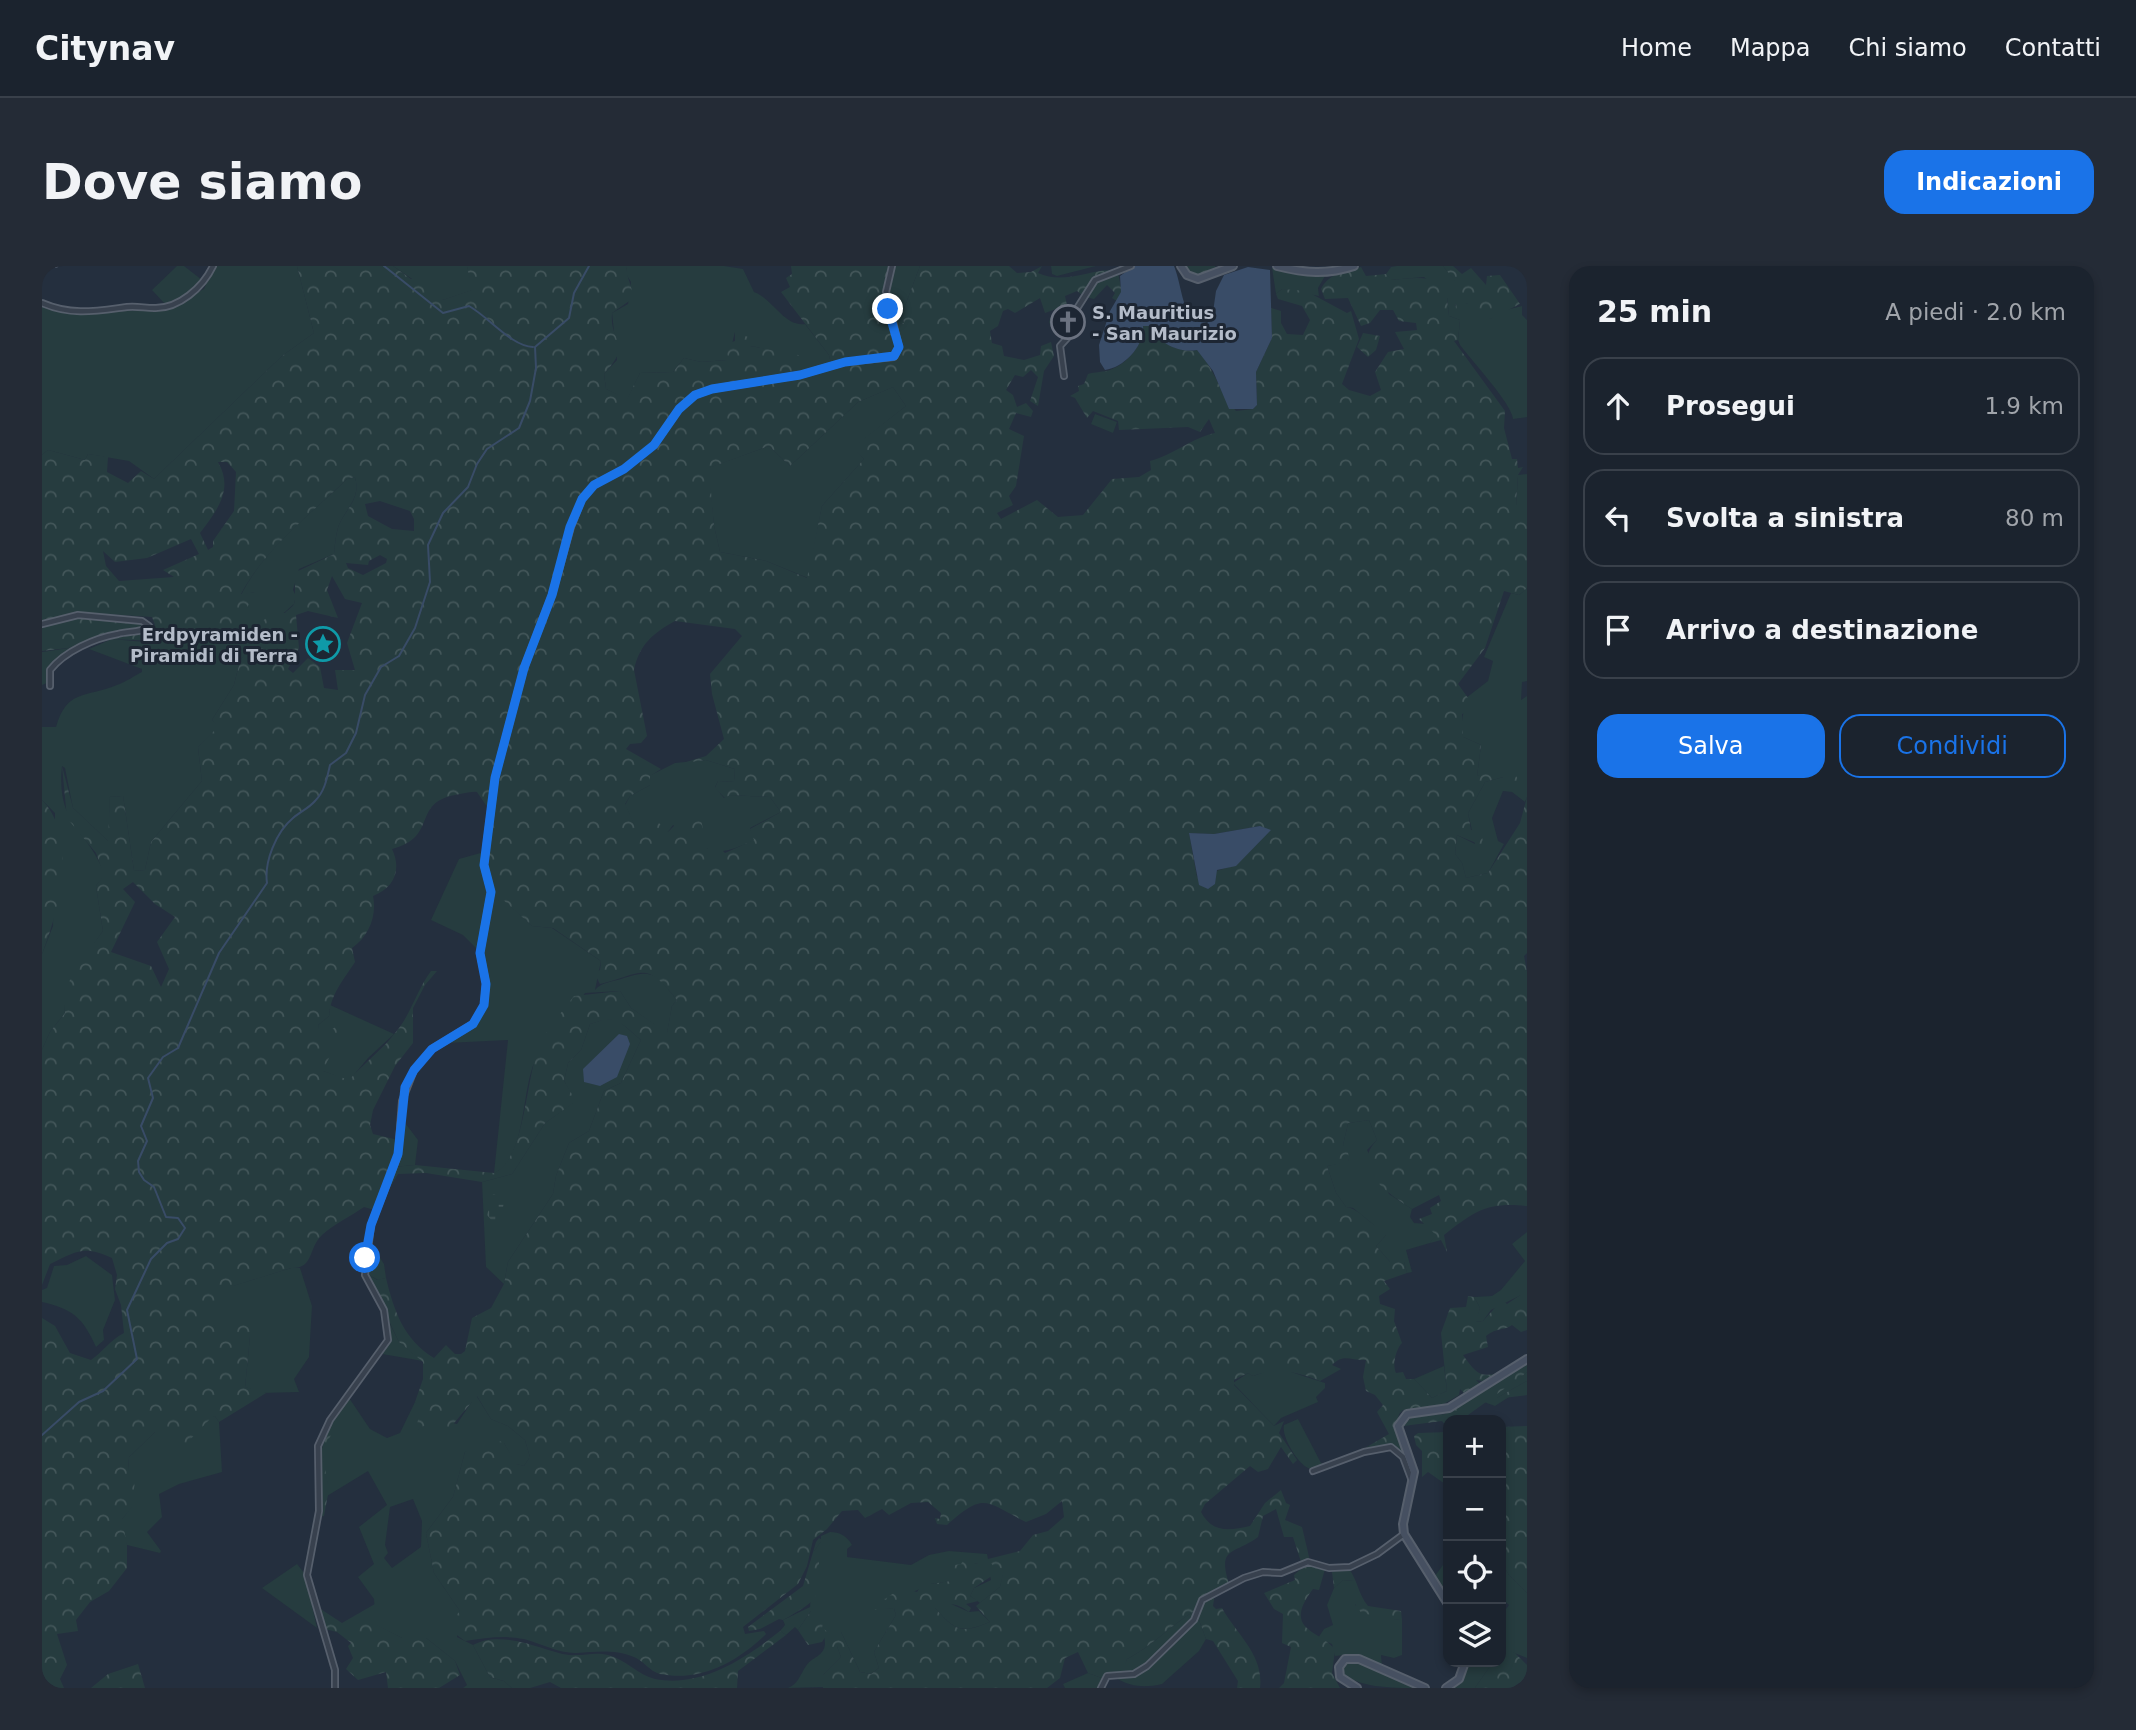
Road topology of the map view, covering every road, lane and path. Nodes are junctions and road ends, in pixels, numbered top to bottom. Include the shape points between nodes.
1 (213, 266) edge
2 (892, 266) edge
3 (1131, 266) edge
4 (1181, 266) edge
5 (1233, 266) edge
6 (1278, 266) edge
7 (1354, 266) edge
8 (42, 303) edge
9 (1064, 376) dead end
10 (42, 624) edge
11 (50, 686) dead end
12 (1527, 1359) edge
13 (1313, 1471) dead end
14 (1413, 1482) junction
15 (1404, 1534) junction
16 (1443, 1596) edge
17 (1463, 1667) edge
18 (334, 1688) edge
19 (1101, 1688) edge
20 (1357, 1688) edge
21 (1425, 1688) edge
22 (1447, 1688) edge

1 - 8 street via 196,290 165,307 87,313
2 - 18 street via 886,292 899,347 894,356 845,362 695,395 654,445 594,485 575,514 552,595 524,668 495,778 484,865 491,892 480,953 486,984 484,1005 473,1024 432,1049 405,1087 398,1154 371,1225 365,1258 365,1275 384,1310 388,1340 330,1420 318,1446 318,1511 307,1575 334,1670
3 - 9 street via 1100,275 1081,302 1070,335 1060,345
4 - 5 main road via 1187,275 1198,279
6 - 7 main road via 1329,274
10 - 11 street via 78,615 142,621 149,626 74,651 50,670
12 - 14 main road via 1449,1408 1405,1416 1400,1421
13 - 14 street via 1391,1447 1405,1461
14 - 15 main road
15 - 16 main road
15 - 19 street via 1350,1567 1308,1562 1281,1573 1255,1574 1212,1592 1202,1600 1194,1620 1153,1661 1134,1674 1107,1676
17 - 22 main road via 1459,1679
20 - 21 main road via 1340,1677 1339,1667 1345,1659 1359,1660

